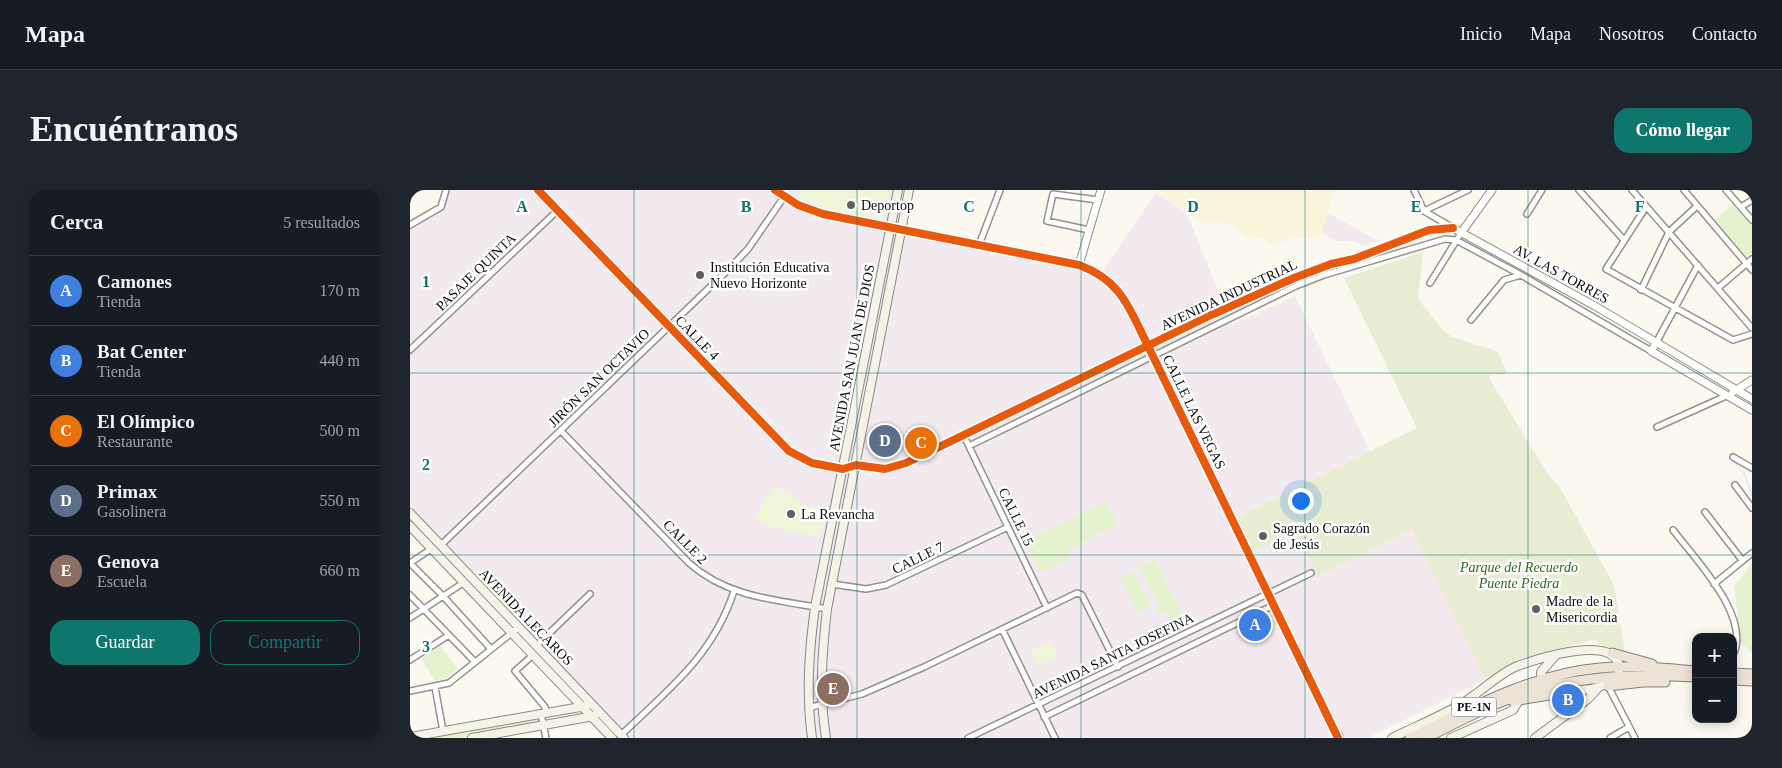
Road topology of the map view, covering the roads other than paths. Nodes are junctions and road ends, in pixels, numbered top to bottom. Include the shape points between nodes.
1 (446, 190) edge
2 (538, 190) edge
3 (776, 190) edge
4 (898, 190) edge
5 (909, 190) edge
6 (1000, 190) edge
7 (1101, 190) edge
8 (1414, 190) edge
9 (1468, 190) edge
10 (1492, 190) edge
11 (1542, 190) edge
12 (1579, 190) edge
13 (1632, 190) edge
14 (1684, 190) edge
15 (1726, 190) edge
16 (784, 197) junction
17 (1098, 200) junction
18 (1752, 200) edge
19 (1646, 206) junction
20 (1697, 206) junction
21 (1741, 208) junction
22 (1424, 210) junction
23 (557, 211) junction
24 (1527, 214) dead end
25 (1752, 220) edge
26 (410, 225) edge
27 (891, 228) junction
28 (1453, 228) junction
29 (902, 230) junction
30 (1089, 230) junction
31 (1669, 232) junction
32 (1462, 233) junction
33 (1456, 240) junction
34 (1624, 240) junction
35 (979, 245) junction
36 (1752, 258) edge
37 (1747, 263) junction
38 (1079, 265) junction
39 (1698, 265) junction
40 (1752, 270) edge
41 (1521, 275) junction
42 (1430, 283) dead end
43 (1718, 288) junction
44 (1641, 290) junction
45 (1675, 308) junction
46 (1471, 320) dead end
47 (669, 327) junction
48 (1752, 328) edge
49 (1752, 334) edge
50 (1656, 343) junction
51 (1148, 346) junction
52 (410, 350) edge
53 (1651, 351) junction
54 (1153, 355) junction
55 (1752, 380) edge
56 (1737, 390) junction
57 (1726, 396) junction
58 (1752, 399) edge
59 (1752, 410) edge
60 (1657, 427) dead end
61 (561, 431) junction
62 (964, 436) junction
63 (969, 446) junction
64 (1733, 457) dead end
65 (856, 465) junction
66 (1752, 468) edge
67 (843, 469) junction
68 (1735, 486) dead end
69 (1752, 508) edge
70 (1705, 512) dead end
71 (411, 514) edge
72 (410, 526) edge
73 (1008, 527) junction
74 (1673, 530) dead end
75 (441, 545) junction
76 (431, 549) junction
77 (1752, 553) edge
78 (1742, 560) junction
79 (410, 563) edge
80 (1311, 573) dead end
81 (463, 583) junction
82 (832, 584) junction
83 (1714, 584) junction
84 (734, 592) junction
85 (818, 592) junction
86 (590, 594) dead end
87 (830, 594) junction
88 (1268, 594) junction
89 (410, 595) edge
90 (443, 596) junction
91 (1274, 605) junction
92 (815, 607) junction
93 (424, 608) junction
94 (1047, 608) junction
95 (827, 609) junction
96 (410, 618) edge
97 (518, 627) junction
98 (1002, 629) junction
99 (511, 633) junction
100 (449, 634) junction
101 (1737, 642) edge
102 (536, 646) junction
103 (491, 649) junction
104 (1612, 653) junction
105 (533, 655) junction
106 (1555, 656) junction
107 (410, 660) edge
108 (475, 662) junction
109 (1118, 666) junction
110 (1674, 669) junction
111 (1618, 671) junction
112 (1692, 671) edge
113 (1737, 673) edge
114 (1752, 674) edge
115 (1692, 677) edge
116 (1737, 680) edge
117 (1752, 681) edge
118 (1692, 682) edge
119 (1541, 684) junction
120 (435, 687) junction
121 (1598, 689) junction
122 (410, 691) edge
123 (1555, 694) junction
124 (1519, 700) junction
125 (1502, 702) junction
126 (593, 705) junction
127 (1038, 705) junction
128 (821, 706) junction
129 (582, 707) junction
130 (808, 708) junction
131 (544, 713) junction
132 (601, 714) junction
133 (592, 717) junction
134 (1044, 717) junction
135 (543, 724) junction
136 (1629, 727) junction
137 (443, 731) junction
138 (505, 735) edge
139 (410, 737) edge
140 (623, 737) edge
141 (1338, 737) edge
142 (472, 738) edge
143 (546, 738) edge
144 (612, 738) edge
145 (812, 738) edge
146 (826, 738) edge
147 (968, 738) edge
148 (1054, 738) edge
149 (1392, 738) edge
150 (1410, 738) edge
151 (1426, 738) edge
152 (1451, 738) edge
153 (1535, 738) edge
154 (1610, 738) edge
155 (1635, 738) edge

1 - 26 street via 441,207
2 - 23 street, CALLE 4
3 - 16 street, CALLE LAS VEGAS
4 - 27 main road, AVENIDA SAN JUAN DE DIOS
5 - 29 main road, AVENIDA SAN JUAN DE DIOS
6 - 35 street
7 - 17 street
8 - 22 street
9 - 22 street
10 - 32 street
11 - 24 street
12 - 34 street
13 - 19 street
14 - 20 street
15 - 21 street
16 - 27 street, CALLE LAS VEGAS via 823,214
16 - 47 street, JIRÓN SAN OCTAVIO via 741,257
17 - 30 street
17 - 30 street via 1053,194 1047,221
18 - 21 street
19 - 31 street
19 - 34 street
20 - 31 street
20 - 37 street
21 - 25 street
22 - 28 street
23 - 47 street, CALLE 4
23 - 52 street, PASAJE QUINTA
27 - 29 street, CALLE LAS VEGAS
27 - 67 main road, AVENIDA SAN JUAN DE DIOS
28 - 32 street, AV. LAS TORRES
28 - 51 street, AVENIDA INDUSTRIAL via 1429,230 1354,259 1312,271
29 - 35 street, CALLE LAS VEGAS
29 - 65 main road, AVENIDA SAN JUAN DE DIOS
30 - 38 street
31 - 39 street
31 - 44 street
32 - 33 street
32 - 50 street, AV. LAS TORRES
33 - 41 street, AV. LAS TORRES
33 - 42 street
33 - 54 street via 1435,240 1324,275
34 - 44 street via 1606,269
35 - 38 street, CALLE LAS VEGAS
36 - 37 street
37 - 40 street
37 - 43 street
38 - 51 street, CALLE LAS VEGAS via 1105,278 1123,294
39 - 43 street
39 - 45 street
41 - 46 street via 1504,280
41 - 53 street, AV. LAS TORRES
43 - 48 street
44 - 45 street
45 - 49 street via 1733,340
45 - 50 street
47 - 61 street, JIRÓN SAN OCTAVIO
47 - 67 street, CALLE 4 via 789,451 812,463
50 - 53 street
50 - 56 street, AV. LAS TORRES
51 - 54 street, CALLE LAS VEGAS
51 - 62 street, AVENIDA INDUSTRIAL
53 - 57 street, AV. LAS TORRES
54 - 63 street
54 - 88 street, CALLE LAS VEGAS
55 - 56 street
56 - 57 street
56 - 58 street, AV. LAS TORRES
57 - 59 street, AV. LAS TORRES
57 - 60 street
61 - 75 street, JIRÓN SAN OCTAVIO
61 - 84 street, CALLE 2 via 689,563
62 - 63 street, CALLE 15
62 - 65 street, AVENIDA INDUSTRIAL via 896,467
63 - 73 street, CALLE 15
64 - 66 street
65 - 67 street, CALLE 4
65 - 82 main road, AVENIDA SAN JUAN DE DIOS
67 - 85 main road, AVENIDA SAN JUAN DE DIOS
68 - 69 street
70 - 78 street
71 - 75 main road, AVENIDA LECAROS
72 - 76 main road, AVENIDA LECAROS
73 - 82 street, CALLE 7 via 886,585 866,589
73 - 94 street, CALLE 15
74 - 83 street
75 - 97 main road, AVENIDA LECAROS
76 - 79 street
76 - 81 main road, AVENIDA LECAROS
77 - 78 street
78 - 83 street
79 - 90 street
80 - 88 street, AVENIDA SANTA JOSEFINA
81 - 90 street
81 - 99 main road, AVENIDA LECAROS
82 - 87 main road, AVENIDA SAN JUAN DE DIOS
83 - 101 street via 1735,617
84 - 92 street, CALLE 2
84 - 140 street via 719,629 707,648
85 - 87 main road
85 - 92 main road, AVENIDA SAN JUAN DE DIOS
86 - 102 street
87 - 95 main road, AVENIDA SAN JUAN DE DIOS
88 - 91 street, CALLE LAS VEGAS
88 - 109 street, AVENIDA SANTA JOSEFINA
89 - 93 street
90 - 93 street
90 - 103 street
91 - 134 street, AVENIDA SANTA JOSEFINA
91 - 141 street, CALLE LAS VEGAS
92 - 95 street, CALLE 2
92 - 130 main road, AVENIDA SAN JUAN DE DIOS via 809,652
93 - 96 street
93 - 100 street
94 - 98 street
94 - 109 street via 1077,593 1082,595
95 - 128 main road, AVENIDA SAN JUAN DE DIOS
97 - 99 street
97 - 102 main road, AVENIDA LECAROS
98 - 127 street
98 - 128 street via 871,690
99 - 103 street
99 - 105 main road, AVENIDA LECAROS
100 - 107 street
100 - 108 street
102 - 126 main road, AVENIDA LECAROS
103 - 108 street
104 - 106 main road via 1592,650
104 - 110 highway
104 - 111 main road
105 - 129 main road, AVENIDA LECAROS
105 - 131 street via 515,671 545,707
106 - 119 main road via 1544,667
106 - 149 main road via 1510,670 1461,704
108 - 120 street via 449,683
109 - 127 street, AVENIDA SANTA JOSEFINA
110 - 111 highway, PE-1N
110 - 112 highway, PE-1N
111 - 115 highway, PE-1N
111 - 119 highway, PE-1N via 1572,672
111 - 121 main road
113 - 114 highway
116 - 117 highway
118 - 121 highway via 1643,682
119 - 123 main road
119 - 125 highway, PE-1N
119 - 150 highway, PE-1N via 1501,694
120 - 122 street
120 - 137 street
121 - 123 main road
121 - 136 street
121 - 153 main road
123 - 124 highway
124 - 125 highway
124 - 152 main road via 1513,710
125 - 151 highway, PE-1N
126 - 129 main road
126 - 132 main road, AVENIDA LECAROS
127 - 134 street
127 - 147 street, AVENIDA SANTA JOSEFINA
128 - 130 street
128 - 146 main road, AVENIDA SAN JUAN DE DIOS
129 - 131 main road
129 - 133 main road, AVENIDA LECAROS
130 - 145 main road, AVENIDA SAN JUAN DE DIOS
131 - 135 street
131 - 137 main road
132 - 133 main road
132 - 140 main road, AVENIDA LECAROS
133 - 135 main road
133 - 144 main road, AVENIDA LECAROS
134 - 148 street
135 - 138 main road
135 - 143 street
136 - 154 street
136 - 155 street
137 - 139 main road
138 - 142 main road

